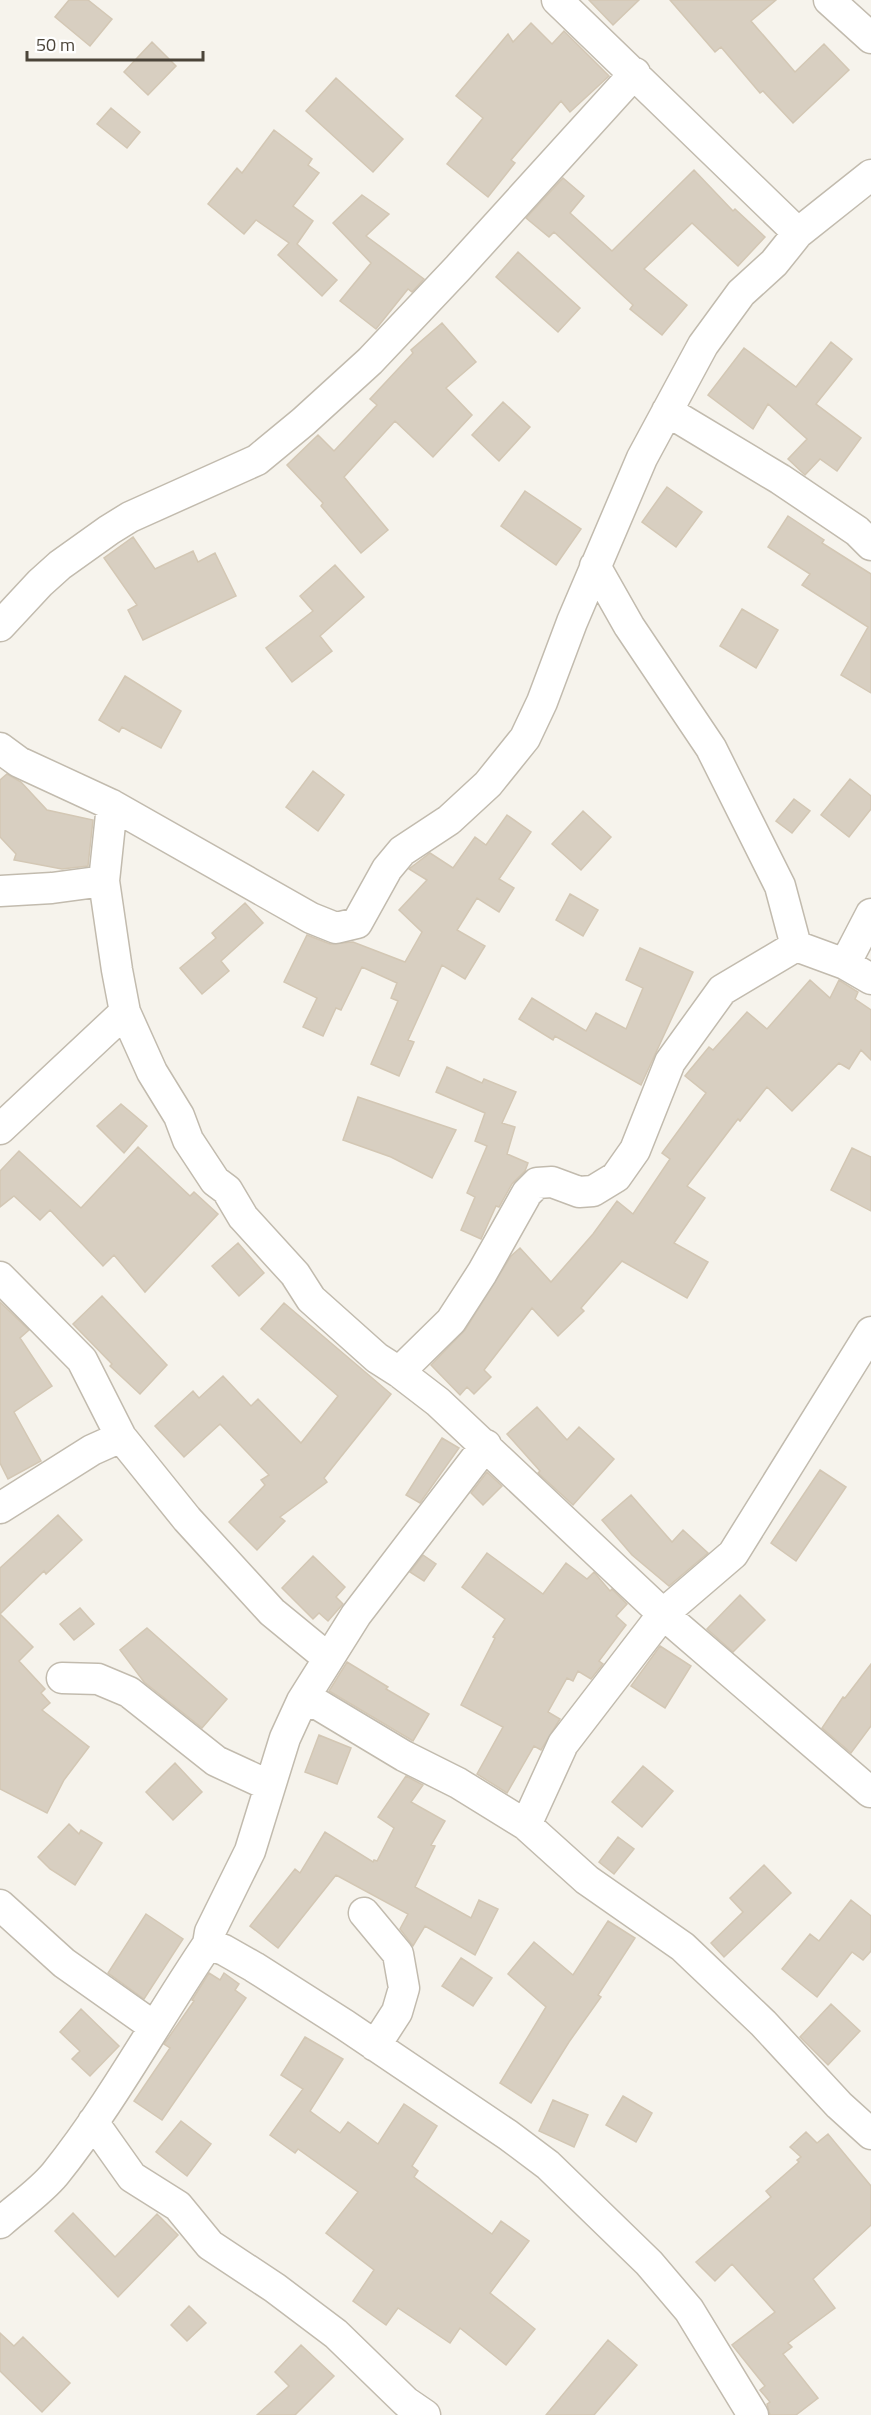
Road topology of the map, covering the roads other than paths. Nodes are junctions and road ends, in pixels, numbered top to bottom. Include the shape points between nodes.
1 (557, 0) edge
2 (829, 0) edge
3 (871, 39) edge
4 (635, 74) junction
5 (871, 176) edge
6 (798, 233) junction
7 (667, 411) junction
8 (871, 546) edge
9 (596, 566) junction
10 (0, 626) edge
11 (0, 748) edge
12 (112, 805) junction
13 (104, 881) junction
14 (0, 891) edge
15 (871, 914) edge
16 (796, 946) junction
17 (845, 964) junction
18 (871, 979) edge
19 (125, 1012) junction
20 (0, 1129) edge
21 (0, 1277) edge
22 (871, 1332) edge
23 (399, 1372) junction
24 (121, 1437) junction
25 (486, 1445) junction
26 (0, 1508) edge
27 (663, 1614) junction
28 (328, 1658) junction
29 (62, 1678) dead end
30 (302, 1701) junction
31 (270, 1786) junction
32 (870, 1792) edge
33 (526, 1825) junction
34 (0, 1905) edge
35 (364, 1913) dead end
36 (208, 1944) junction
37 (153, 2026) junction
38 (375, 2046) junction
39 (93, 2122) junction
40 (871, 2134) edge
41 (0, 2223) edge
42 (425, 2415) edge
43 (753, 2415) edge

1 - 4 street
2 - 3 street
4 - 6 street
4 - 10 street via 370,361 303,422 257,460 130,517 110,530 60,565
5 - 6 street
6 - 7 street via 774,263 741,293 703,345
7 - 8 street via 780,479 857,531
7 - 9 street via 642,458
9 - 12 street via 525,738 488,784 449,820 402,851 387,869 357,923 336,928 311,918
9 - 16 street via 629,626 711,748 780,886
11 - 12 street via 19,762
12 - 13 street
13 - 14 street
13 - 19 street
15 - 17 street
16 - 17 street
16 - 23 street via 722,990 670,1062 635,1150 616,1177 593,1191 579,1192 552,1182 537,1183 527,1193 451,1321
17 - 18 street
19 - 20 street
19 - 23 street via 188,1140 243,1217 296,1274 311,1299 377,1358
21 - 24 street via 82,1360
22 - 27 street via 733,1554
23 - 25 street
24 - 26 street via 92,1450
24 - 28 street via 187,1519 272,1612
25 - 27 street
25 - 28 street via 356,1615
27 - 32 street
27 - 33 street via 563,1744
28 - 30 street
29 - 31 street via 98,1679 129,1692 216,1761
30 - 31 street
30 - 33 street via 319,1705
31 - 36 street via 250,1851 214,1923
33 - 40 street via 587,1880 683,1947
34 - 37 street via 64,1963
35 - 38 street via 398,1954 404,1988 397,2012
36 - 37 street
36 - 38 street via 254,1967
37 - 39 street
38 - 43 street via 548,2165 649,2263 689,2310
39 - 41 street via 53,2176
39 - 42 street via 132,2177 178,2206 210,2245 336,2334 406,2403

